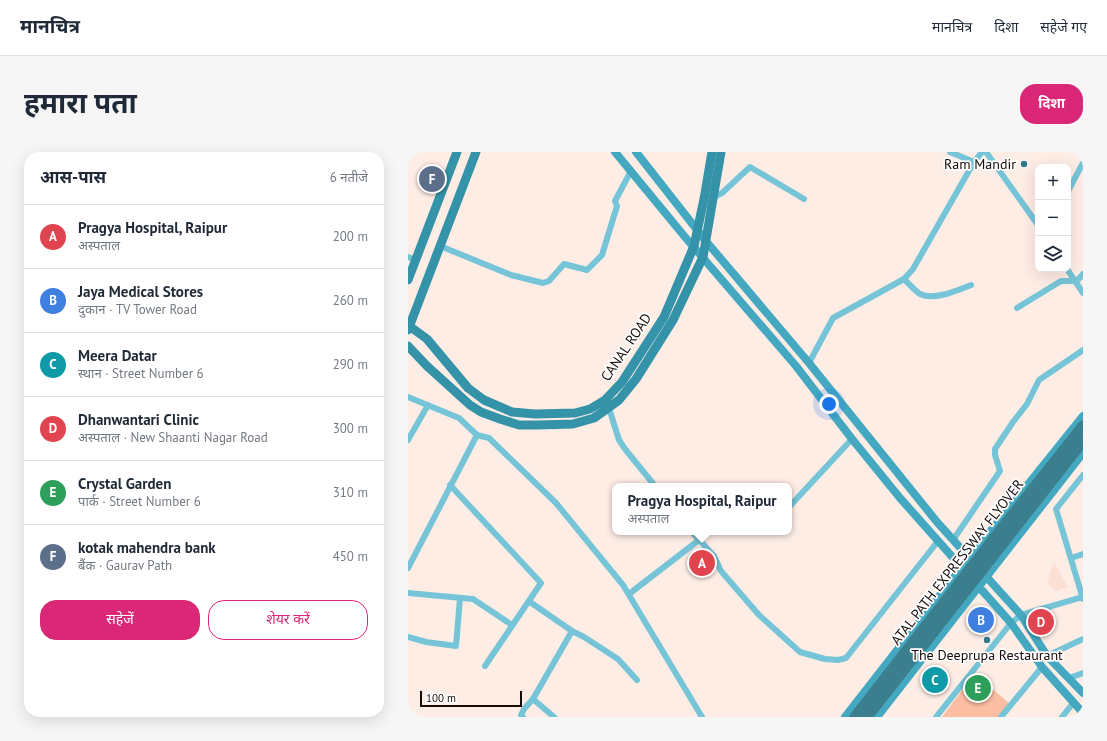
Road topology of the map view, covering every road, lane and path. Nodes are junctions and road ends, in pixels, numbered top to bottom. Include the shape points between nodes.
1 (456, 152) edge
2 (476, 152) edge
3 (615, 152) edge
4 (636, 152) edge
5 (712, 152) edge
6 (721, 152) edge
7 (950, 152) edge
8 (982, 152) edge
9 (986, 152) edge
10 (974, 162) junction
11 (1083, 163) edge
12 (631, 171) junction
13 (1071, 185) edge
14 (714, 197) junction
15 (804, 199) dead end
16 (1035, 221) edge
17 (698, 230) junction
18 (705, 240) junction
19 (440, 246) junction
20 (694, 246) junction
21 (703, 257) junction
22 (412, 258) edge
23 (1069, 272) edge
24 (1083, 274) edge
25 (904, 279) junction
26 (408, 280) edge
27 (1075, 281) junction
28 (972, 285) dead end
29 (1083, 293) edge
30 (1017, 308) dead end
31 (408, 327) edge
32 (408, 346) edge
33 (1083, 350) edge
34 (809, 363) junction
35 (408, 396) edge
36 (607, 404) junction
37 (428, 405) junction
38 (1083, 416) edge
39 (1083, 426) edge
40 (477, 435) junction
41 (852, 439) junction
42 (408, 440) edge
43 (1083, 441) edge
44 (1083, 453) edge
45 (1083, 475) edge
46 (653, 483) edge
47 (450, 485) junction
48 (792, 504) edge
49 (937, 522) junction
50 (928, 530) junction
51 (695, 535) edge
52 (699, 540) junction
53 (953, 540) junction
54 (938, 541) junction
55 (1083, 554) edge
56 (969, 558) junction
57 (1071, 558) junction
58 (408, 568) edge
59 (962, 568) junction
60 (986, 578) junction
61 (979, 587) junction
62 (408, 593) edge
63 (629, 594) junction
64 (1083, 597) edge
65 (460, 598) junction
66 (530, 602) junction
67 (1021, 616) junction
68 (1011, 623) junction
69 (512, 625) junction
70 (572, 631) junction
71 (408, 637) edge
72 (1083, 639) edge
73 (1047, 656) junction
74 (485, 666) dead end
75 (1042, 667) junction
76 (1083, 673) edge
77 (1069, 678) junction
78 (637, 680) dead end
79 (1083, 693) edge
80 (533, 699) junction
81 (1074, 702) junction
82 (1083, 713) edge
83 (523, 717) edge
84 (554, 717) edge
85 (702, 717) edge
86 (845, 717) edge
87 (855, 717) edge
88 (867, 717) edge
89 (877, 717) edge
90 (936, 717) edge
91 (1001, 717) edge
92 (1062, 717) edge

1 - 22 main road
2 - 19 main road
3 - 12 main road
4 - 17 main road
5 - 17 main road, CANAL ROAD
6 - 14 main road
7 - 10 street
8 - 10 street
9 - 16 street
10 - 25 street via 913,269
11 - 13 street
12 - 19 street via 615,200 617,206 602,255 586,270 564,264 549,281 543,283 511,275
12 - 20 main road
14 - 15 street via 722,193 750,167
14 - 18 main road
17 - 18 main road
17 - 20 main road, CANAL ROAD
18 - 21 main road
18 - 34 main road
19 - 31 main road
20 - 21 main road
20 - 36 main road, CANAL ROAD via 664,317
21 - 36 main road via 673,320 636,379 619,400
21 - 41 main road via 796,366
22 - 26 main road
23 - 27 street
24 - 27 street
25 - 28 street via 921,294 936,296
25 - 34 street via 833,318
27 - 29 street
27 - 30 street via 1060,281
31 - 36 main road, CANAL ROAD via 427,339 468,388 501,408 512,412 536,414 574,413
32 - 36 main road via 470,405 480,412 518,425 573,424 594,418
33 - 53 street via 1039,380 1027,404 995,449 1000,471
34 - 49 main road
35 - 37 street
36 - 46 street via 619,440
37 - 40 street via 459,418
37 - 42 street
38 - 56 main road
39 - 87 highway, ATAL PATH EXPRESSWAY FLYOVER
40 - 47 street
40 - 63 street via 489,438 556,503
41 - 48 street
41 - 50 main road
43 - 88 highway, ATAL PATH EXPRESSWAY FLYOVER
44 - 60 main road
45 - 57 street via 1056,509
47 - 58 street
47 - 66 street via 541,583
49 - 50 main road
49 - 53 main road
50 - 54 main road
51 - 52 street
52 - 54 street via 714,556 721,571 759,615 800,652 838,660 846,658
52 - 63 street
53 - 56 main road
54 - 59 main road
55 - 57 street
56 - 59 main road
56 - 60 main road
57 - 64 street
59 - 61 main road
59 - 86 main road
60 - 61 main road
60 - 67 main road
61 - 68 main road
61 - 89 main road
62 - 65 street
63 - 85 street
64 - 67 street
65 - 69 street via 473,599
65 - 71 street via 456,646
66 - 69 street
66 - 70 street
67 - 68 street
67 - 73 main road
68 - 75 main road
68 - 90 street
69 - 74 street
70 - 78 street via 618,659
70 - 80 street
72 - 73 street
73 - 77 main road
75 - 81 main road
75 - 91 street
76 - 77 street
77 - 79 main road
80 - 83 street via 524,709 521,715
80 - 84 street
81 - 82 main road
81 - 92 street

